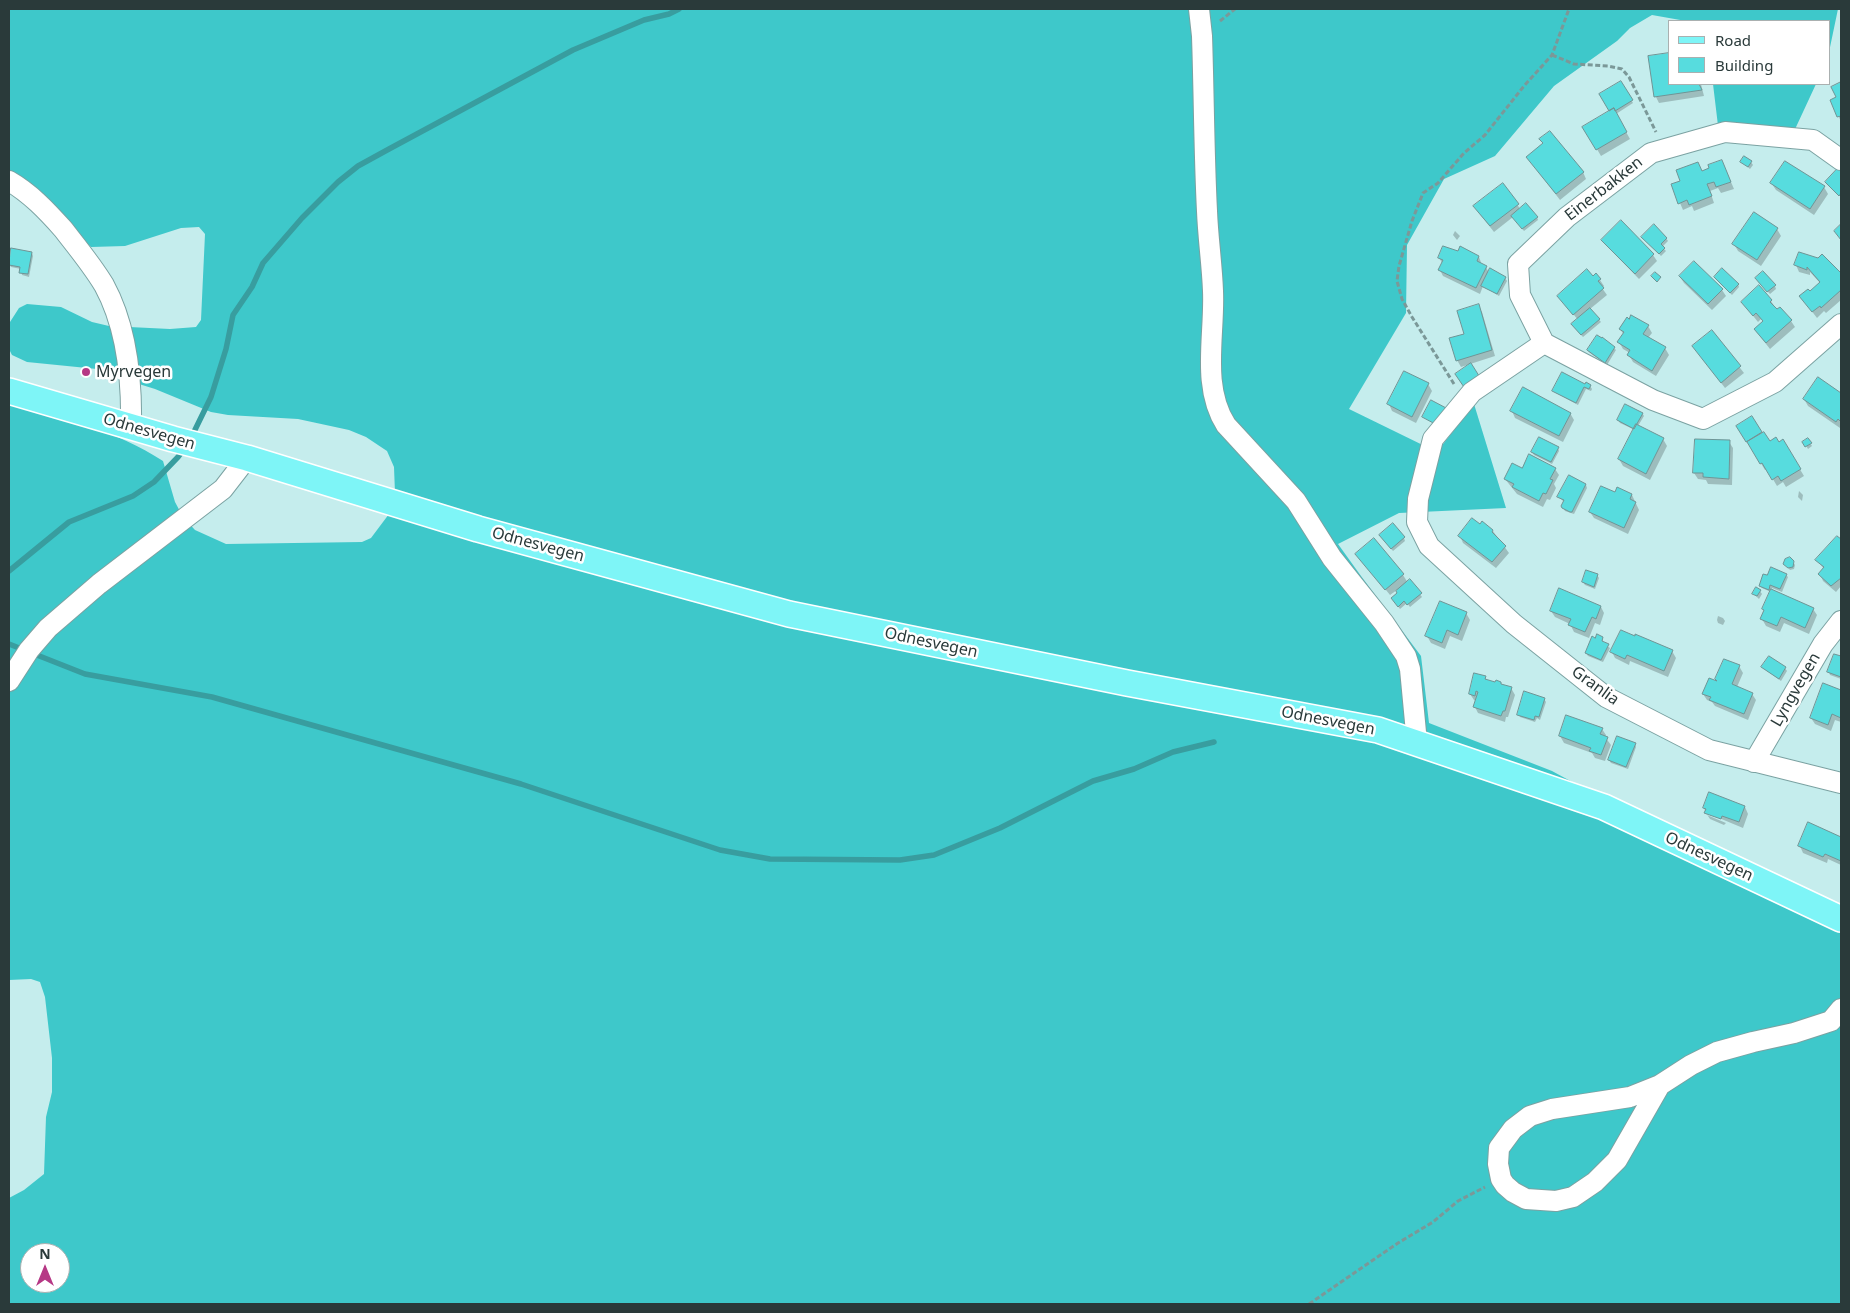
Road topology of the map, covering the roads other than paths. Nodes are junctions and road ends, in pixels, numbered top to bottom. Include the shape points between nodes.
1 (1199, 9) edge
2 (1841, 160) edge
3 (9, 180) edge
4 (1841, 324) edge
5 (1544, 343) junction
6 (9, 391) edge
7 (131, 427) junction
8 (247, 458) junction
9 (1841, 621) edge
10 (9, 682) edge
11 (1417, 743) junction
12 (1754, 762) junction
13 (1841, 783) edge
14 (1841, 919) edge
15 (1841, 1009) edge
16 (1660, 1085) junction

1 - 11 street via 1213,292 1214,399 1226,425 1296,501 1332,558 1406,656
2 - 5 street, Einerbakken via 1813,140 1726,132 1651,153 1567,218 1518,264 1520,295
3 - 7 street via 51,215 104,285 124,342 132,397
4 - 5 street via 1775,382 1703,419 1653,400
5 - 12 street, Granlia via 1472,392 1432,439 1418,499 1417,522 1429,546 1514,624 1606,697 1709,750
6 - 7 main road, Odnesvegen
7 - 8 main road, Odnesvegen
8 - 10 street via 222,489 99,584 48,628 29,650
8 - 11 main road, Odnesvegen via 478,529 790,614 1378,730
9 - 12 street, Lyngvegen via 1823,644
11 - 14 main road, Odnesvegen via 1604,807
12 - 13 street, Granlia
15 - 16 street via 1831,1021 1717,1052
16 - 16 street via 1630,1096 1552,1109 1530,1116 1513,1129 1499,1148 1501,1179 1513,1192 1526,1199 1540,1202 1573,1197 1595,1182 1617,1160

